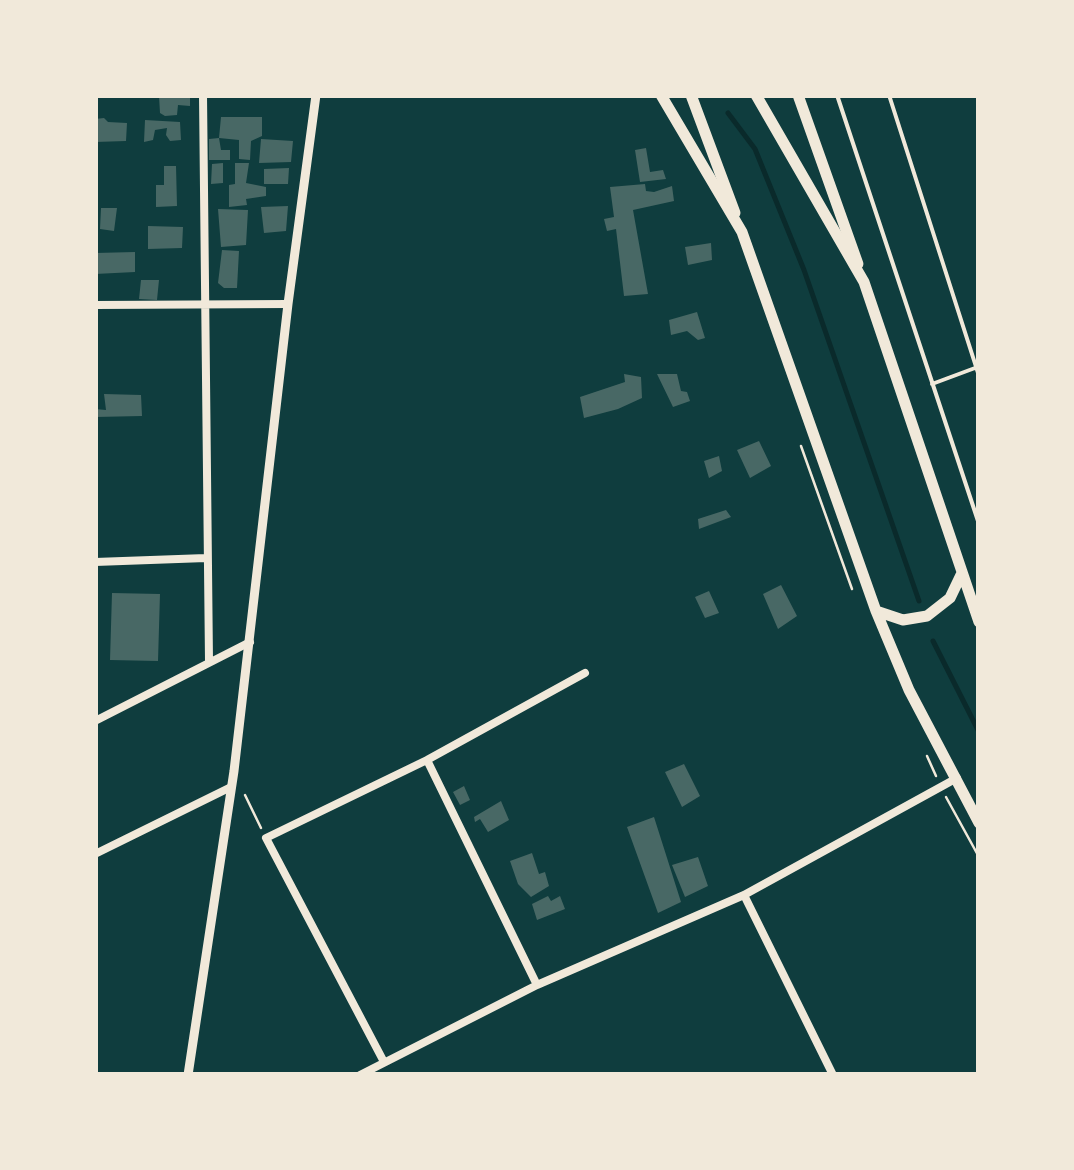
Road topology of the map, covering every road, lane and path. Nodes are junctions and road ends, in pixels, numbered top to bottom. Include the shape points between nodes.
1 (203, 95) edge
2 (316, 95) edge
3 (658, 95) edge
4 (690, 95) edge
5 (756, 95) edge
6 (798, 95) edge
7 (838, 95) edge
8 (889, 95) edge
9 (742, 232) junction
10 (864, 282) junction
11 (206, 302) junction
12 (288, 304) junction
13 (95, 305) edge
14 (978, 367) edge
15 (979, 376) edge
16 (931, 385) junction
17 (979, 524) edge
18 (206, 558) junction
19 (95, 562) edge
20 (962, 571) junction
21 (876, 611) junction
22 (979, 622) edge
23 (250, 642) junction
24 (209, 661) junction
25 (585, 673) dead end
26 (95, 721) edge
27 (427, 760) junction
28 (234, 771) junction
29 (956, 778) junction
30 (232, 787) junction
31 (979, 823) edge
32 (266, 838) junction
33 (95, 854) edge
34 (744, 894) junction
35 (537, 985) junction
36 (384, 1062) junction
37 (188, 1075) edge
38 (360, 1075) edge
39 (832, 1075) edge

1 - 11 street
2 - 12 street
3 - 9 main road
4 - 9 main road
5 - 10 main road
6 - 10 main road
7 - 16 lane
8 - 14 lane
9 - 21 main road
10 - 20 main road
11 - 12 street
11 - 13 street
11 - 18 street
12 - 23 street
14 - 15 lane
14 - 16 lane
16 - 17 lane
18 - 19 street
18 - 24 street
20 - 21 main road via 950,598 927,616 903,620
20 - 22 main road
21 - 29 main road
23 - 24 street
23 - 28 street
24 - 26 street
25 - 27 street
27 - 32 street
27 - 35 street
28 - 30 street
28 - 32 path
29 - 31 main road
29 - 34 street
30 - 33 street
30 - 37 street
32 - 36 street
34 - 35 street
34 - 39 street
35 - 36 street
36 - 38 street

